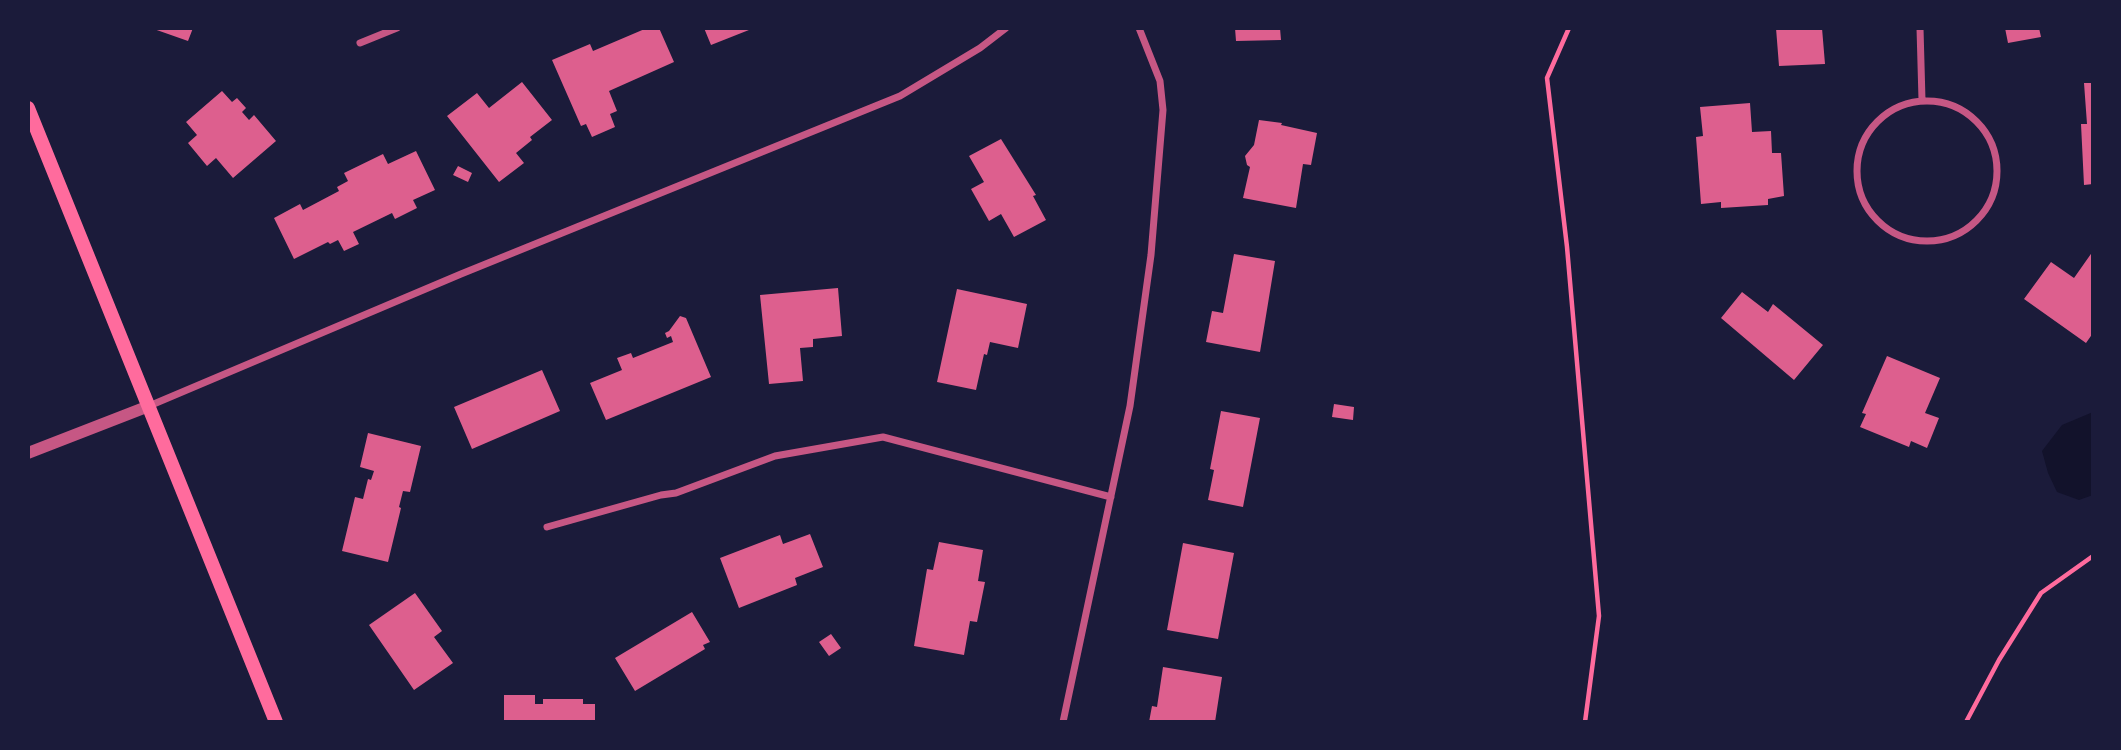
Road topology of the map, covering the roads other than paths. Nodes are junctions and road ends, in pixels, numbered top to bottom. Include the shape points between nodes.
1 (397, 28) edge
2 (1006, 28) edge
3 (1139, 28) edge
4 (1920, 28) edge
5 (360, 43) dead end
6 (1922, 100) junction
7 (28, 108) edge
8 (149, 406) junction
9 (28, 453) edge
10 (1111, 497) junction
11 (547, 527) dead end
12 (276, 722) edge
13 (1063, 722) edge

1 - 5 street
2 - 8 street via 900,96
3 - 10 street via 1160,81 1162,135 1142,324
4 - 6 street
6 - 6 street via 1904,104 1874,125 1857,162 1858,183 1864,202 1878,221 1897,235 1943,240 1964,231 1982,215 1994,195 1995,149 1984,128 1967,112 1945,102
7 - 8 main road
8 - 9 street
8 - 12 main road
10 - 11 street via 883,437 775,457 676,494
10 - 13 street

